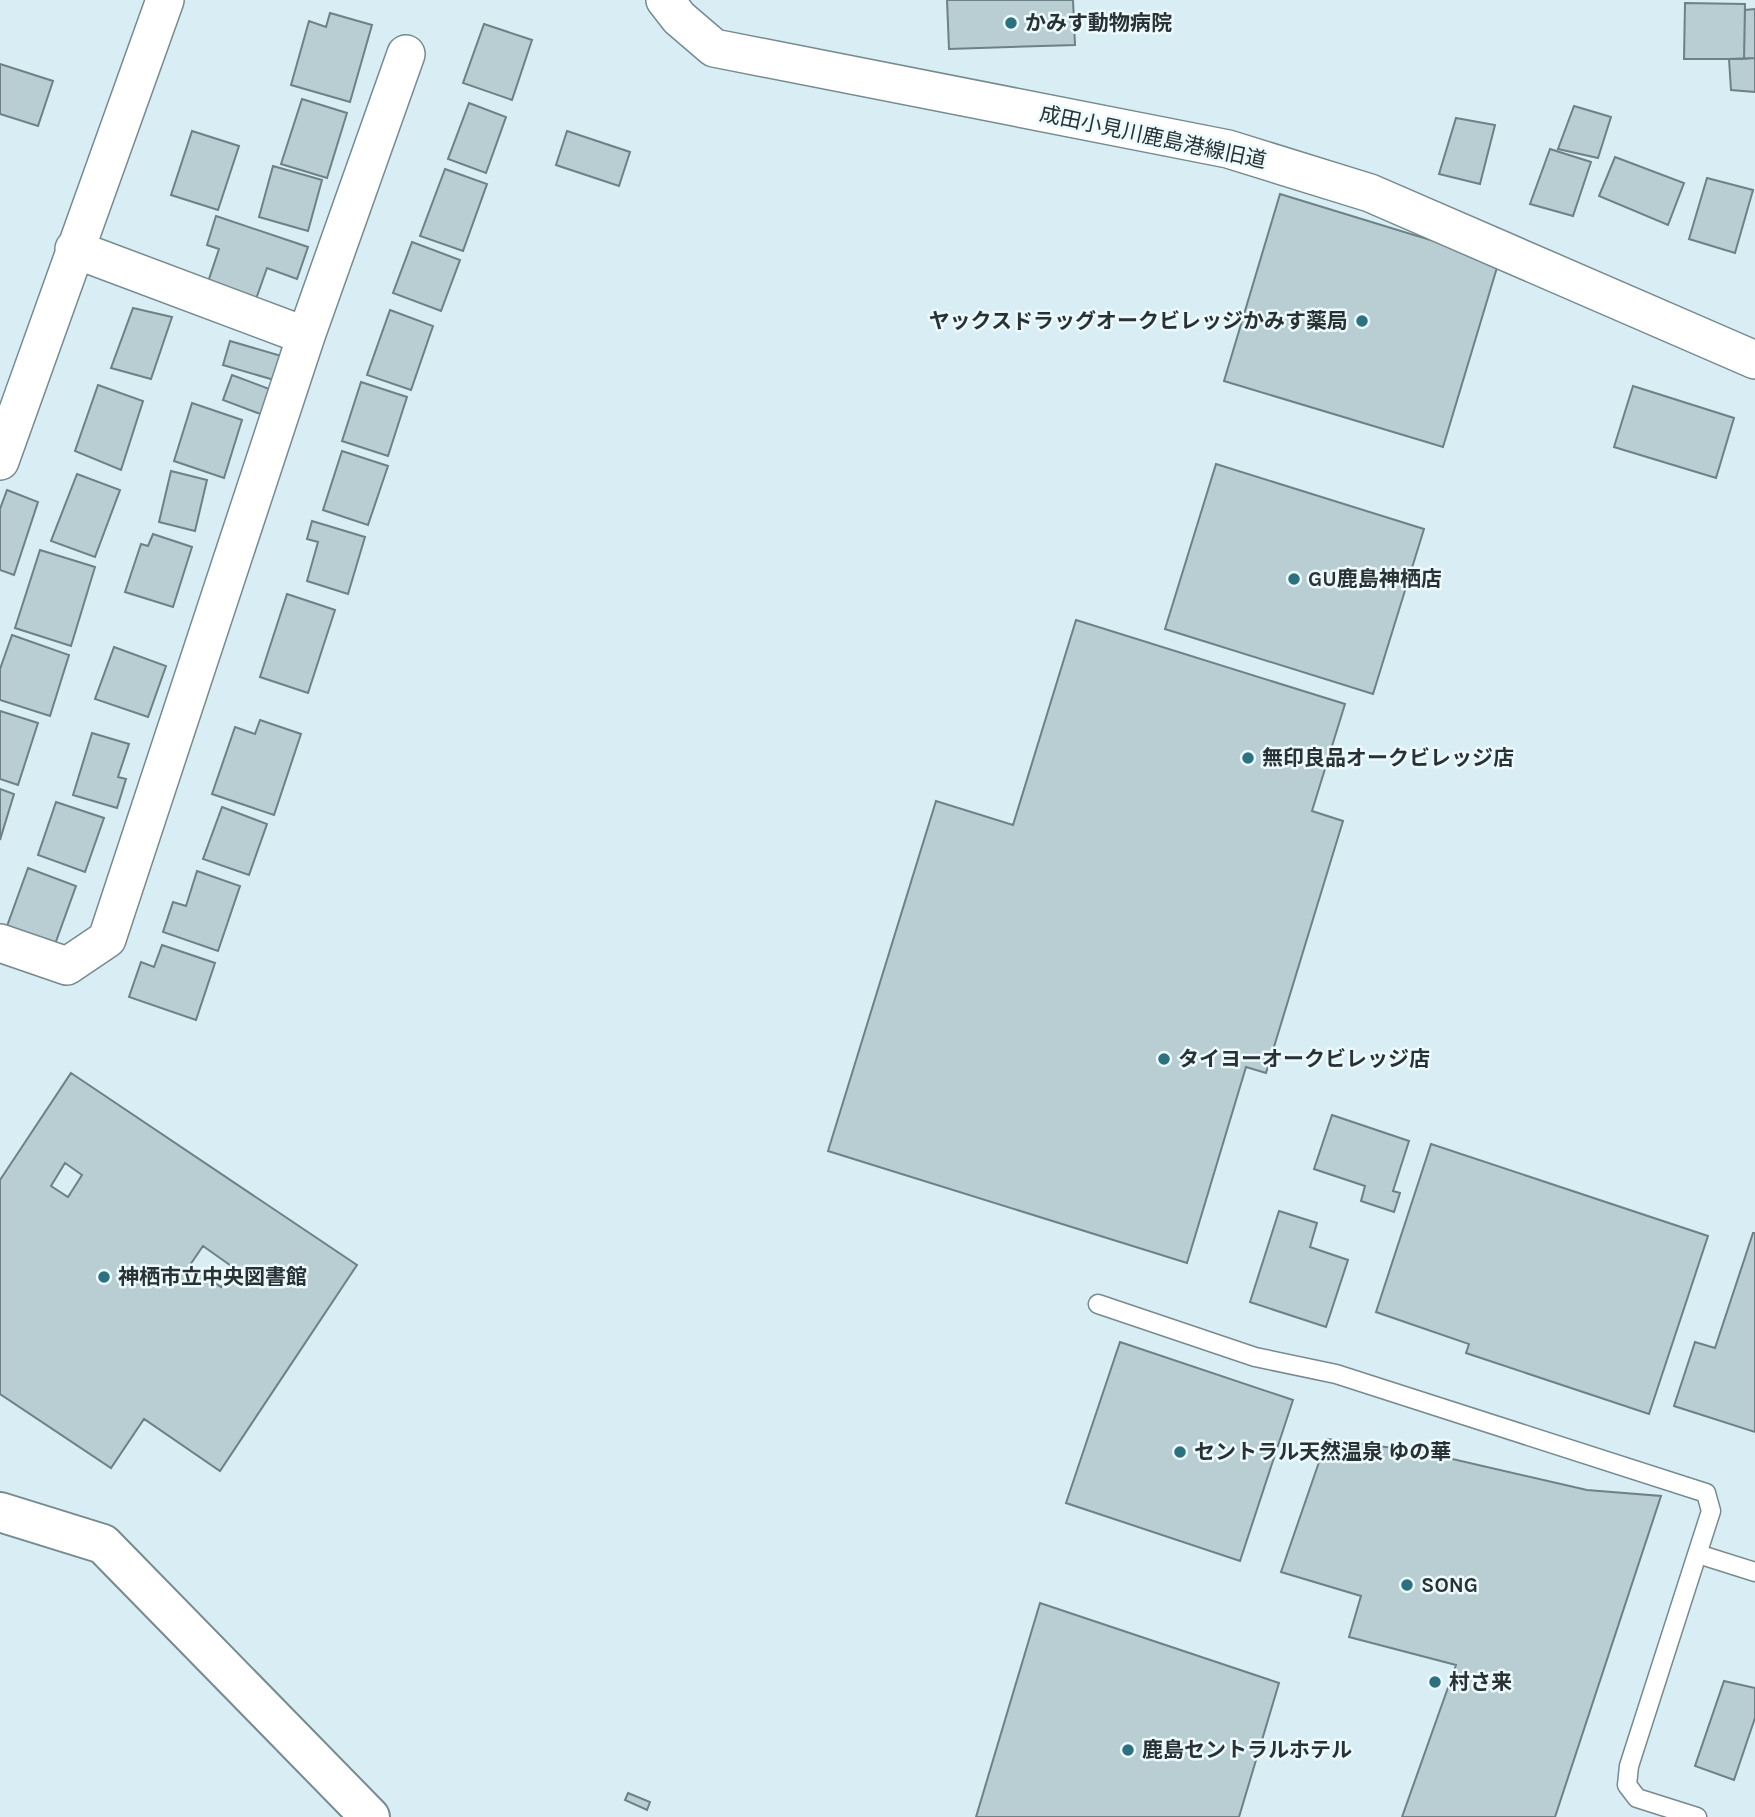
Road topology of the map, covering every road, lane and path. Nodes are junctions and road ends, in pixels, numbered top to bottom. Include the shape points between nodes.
1 (165, 0) edge
2 (665, 0) edge
3 (406, 54) dead end
4 (74, 249) junction
5 (306, 336) junction
6 (1755, 360) edge
7 (0, 461) edge
8 (0, 943) edge
9 (1098, 1304) dead end
10 (0, 1512) edge
11 (1698, 1554) junction
12 (1755, 1572) edge
13 (370, 1817) edge
14 (1697, 1817) edge

1 - 4 street
2 - 6 street, 成田小見川鹿島港線旧道 via 714,48 1228,149 1370,192
3 - 5 street
4 - 5 street
4 - 7 street
5 - 8 street via 107,939 67,966
9 - 11 lane via 1255,1357 1336,1374 1699,1489 1706,1493 1711,1511
10 - 13 street via 103,1544
11 - 12 lane
11 - 14 lane via 1629,1766 1627,1785 1637,1798

